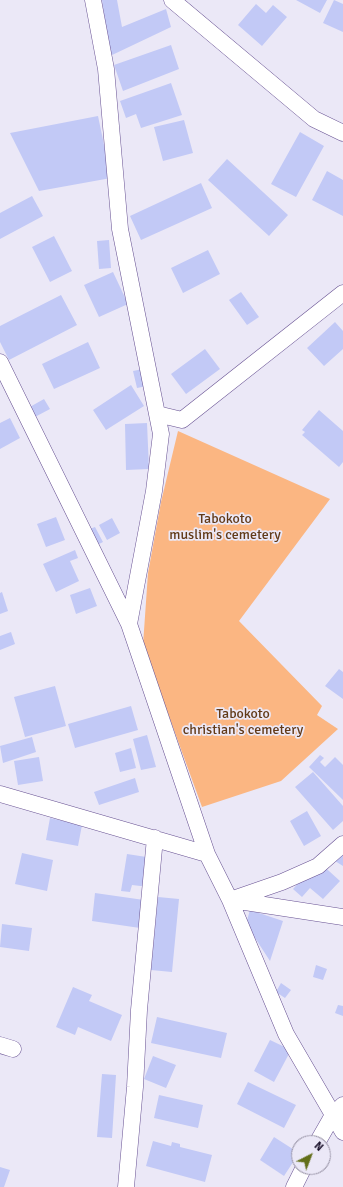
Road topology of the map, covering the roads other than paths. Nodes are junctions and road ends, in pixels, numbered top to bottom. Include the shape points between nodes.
1 (93, 0) edge
2 (172, 0) edge
3 (343, 133) edge
4 (343, 292) edge
5 (0, 362) edge
6 (158, 414) junction
7 (182, 420) junction
8 (160, 444) junction
9 (129, 624) junction
10 (0, 794) edge
11 (155, 838) junction
12 (343, 844) edge
13 (207, 854) junction
14 (230, 900) junction
15 (343, 917) edge
16 (338, 1110) edge
17 (343, 1132) edge
18 (322, 1135) edge
19 (300, 1175) edge
20 (126, 1187) edge
21 (294, 1187) edge

1 - 6 street via 106,69 120,229
2 - 3 street via 314,120
4 - 7 street
5 - 9 street
6 - 7 street
6 - 8 street
7 - 8 street
8 - 9 street via 154,491
9 - 13 street
10 - 11 street
11 - 13 street
11 - 20 street
12 - 14 street via 318,866
13 - 14 street
14 - 15 street
14 - 16 street via 286,1034
16 - 17 street
16 - 18 street
19 - 21 street

